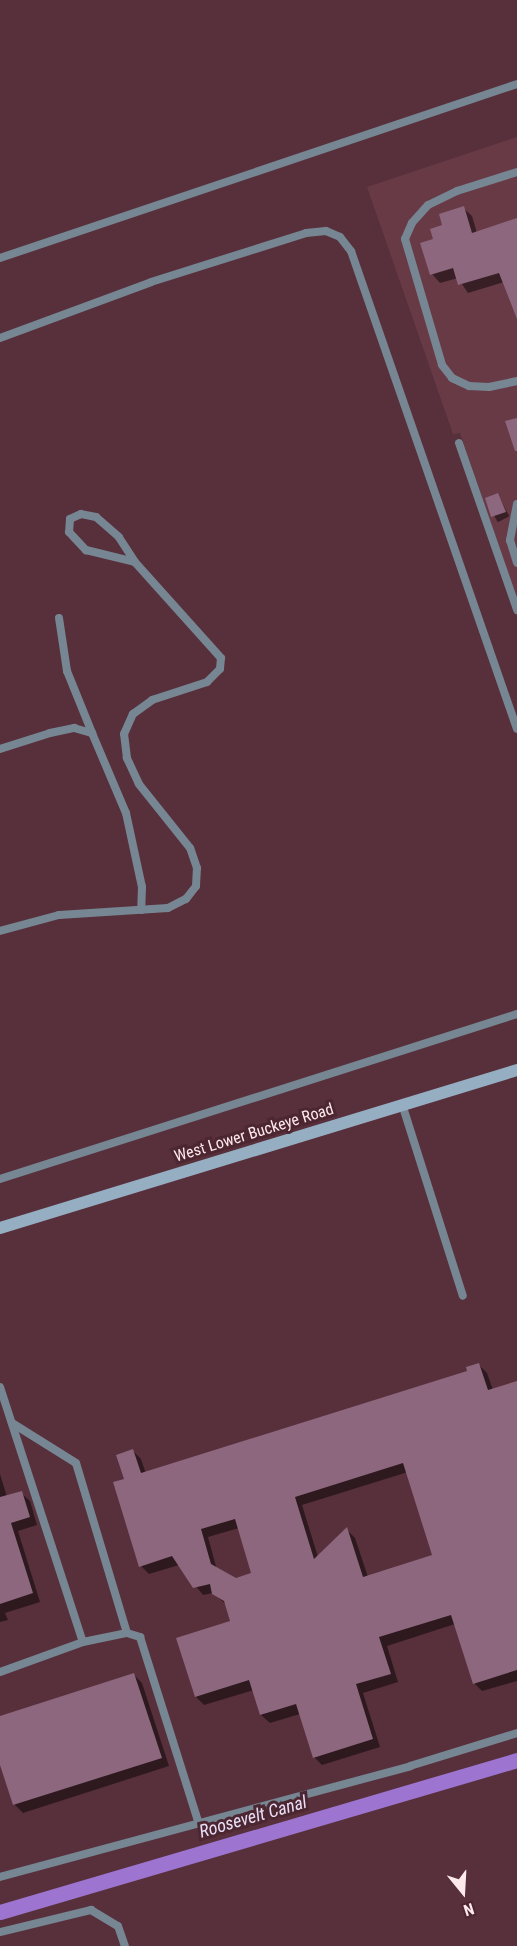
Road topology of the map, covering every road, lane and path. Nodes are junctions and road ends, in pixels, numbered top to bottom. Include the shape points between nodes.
1 (517, 84) edge
2 (517, 172) edge
3 (0, 258) edge
4 (0, 338) edge
5 (517, 381) edge
6 (459, 443) dead end
7 (517, 504) edge
8 (135, 562) junction
9 (517, 563) edge
10 (517, 610) edge
11 (59, 618) dead end
12 (517, 729) edge
13 (92, 733) junction
14 (0, 749) edge
15 (141, 910) junction
16 (0, 931) edge
17 (517, 1014) edge
18 (517, 1070) edge
19 (402, 1104) junction
20 (0, 1179) edge
21 (0, 1228) edge
22 (463, 1296) dead end
23 (0, 1387) edge
24 (12, 1423) junction
25 (127, 1633) junction
26 (83, 1642) junction
27 (0, 1672) edge
28 (517, 1733) edge
29 (199, 1824) junction
30 (0, 1877) edge
31 (0, 1932) edge
32 (125, 1946) edge

1 - 3 lane
2 - 5 lane via 457,191 428,205 412,223 405,239 447,371 469,386 489,387
4 - 12 lane via 151,282 306,233 326,231 340,237 351,251
6 - 10 lane
7 - 9 lane via 510,540
8 - 8 lane via 119,537 96,518 81,514 70,519 69,532 86,550
8 - 15 lane via 216,647 221,658 220,669 207,682 152,700 133,714 124,734 127,758 139,784 190,848 197,868 196,886 186,899 168,908
11 - 13 lane via 67,671
13 - 14 lane via 74,728
13 - 15 lane via 126,813 142,887
15 - 16 lane via 59,915
17 - 20 lane
18 - 19 main road, West Lower Buckeye Road
19 - 21 main road, West Lower Buckeye Road
19 - 22 lane
23 - 24 lane
24 - 25 lane via 76,1463
24 - 26 lane
25 - 26 lane
25 - 29 lane via 140,1637
26 - 27 lane
28 - 29 lane
29 - 30 lane
31 - 32 lane via 92,1910 118,1926

